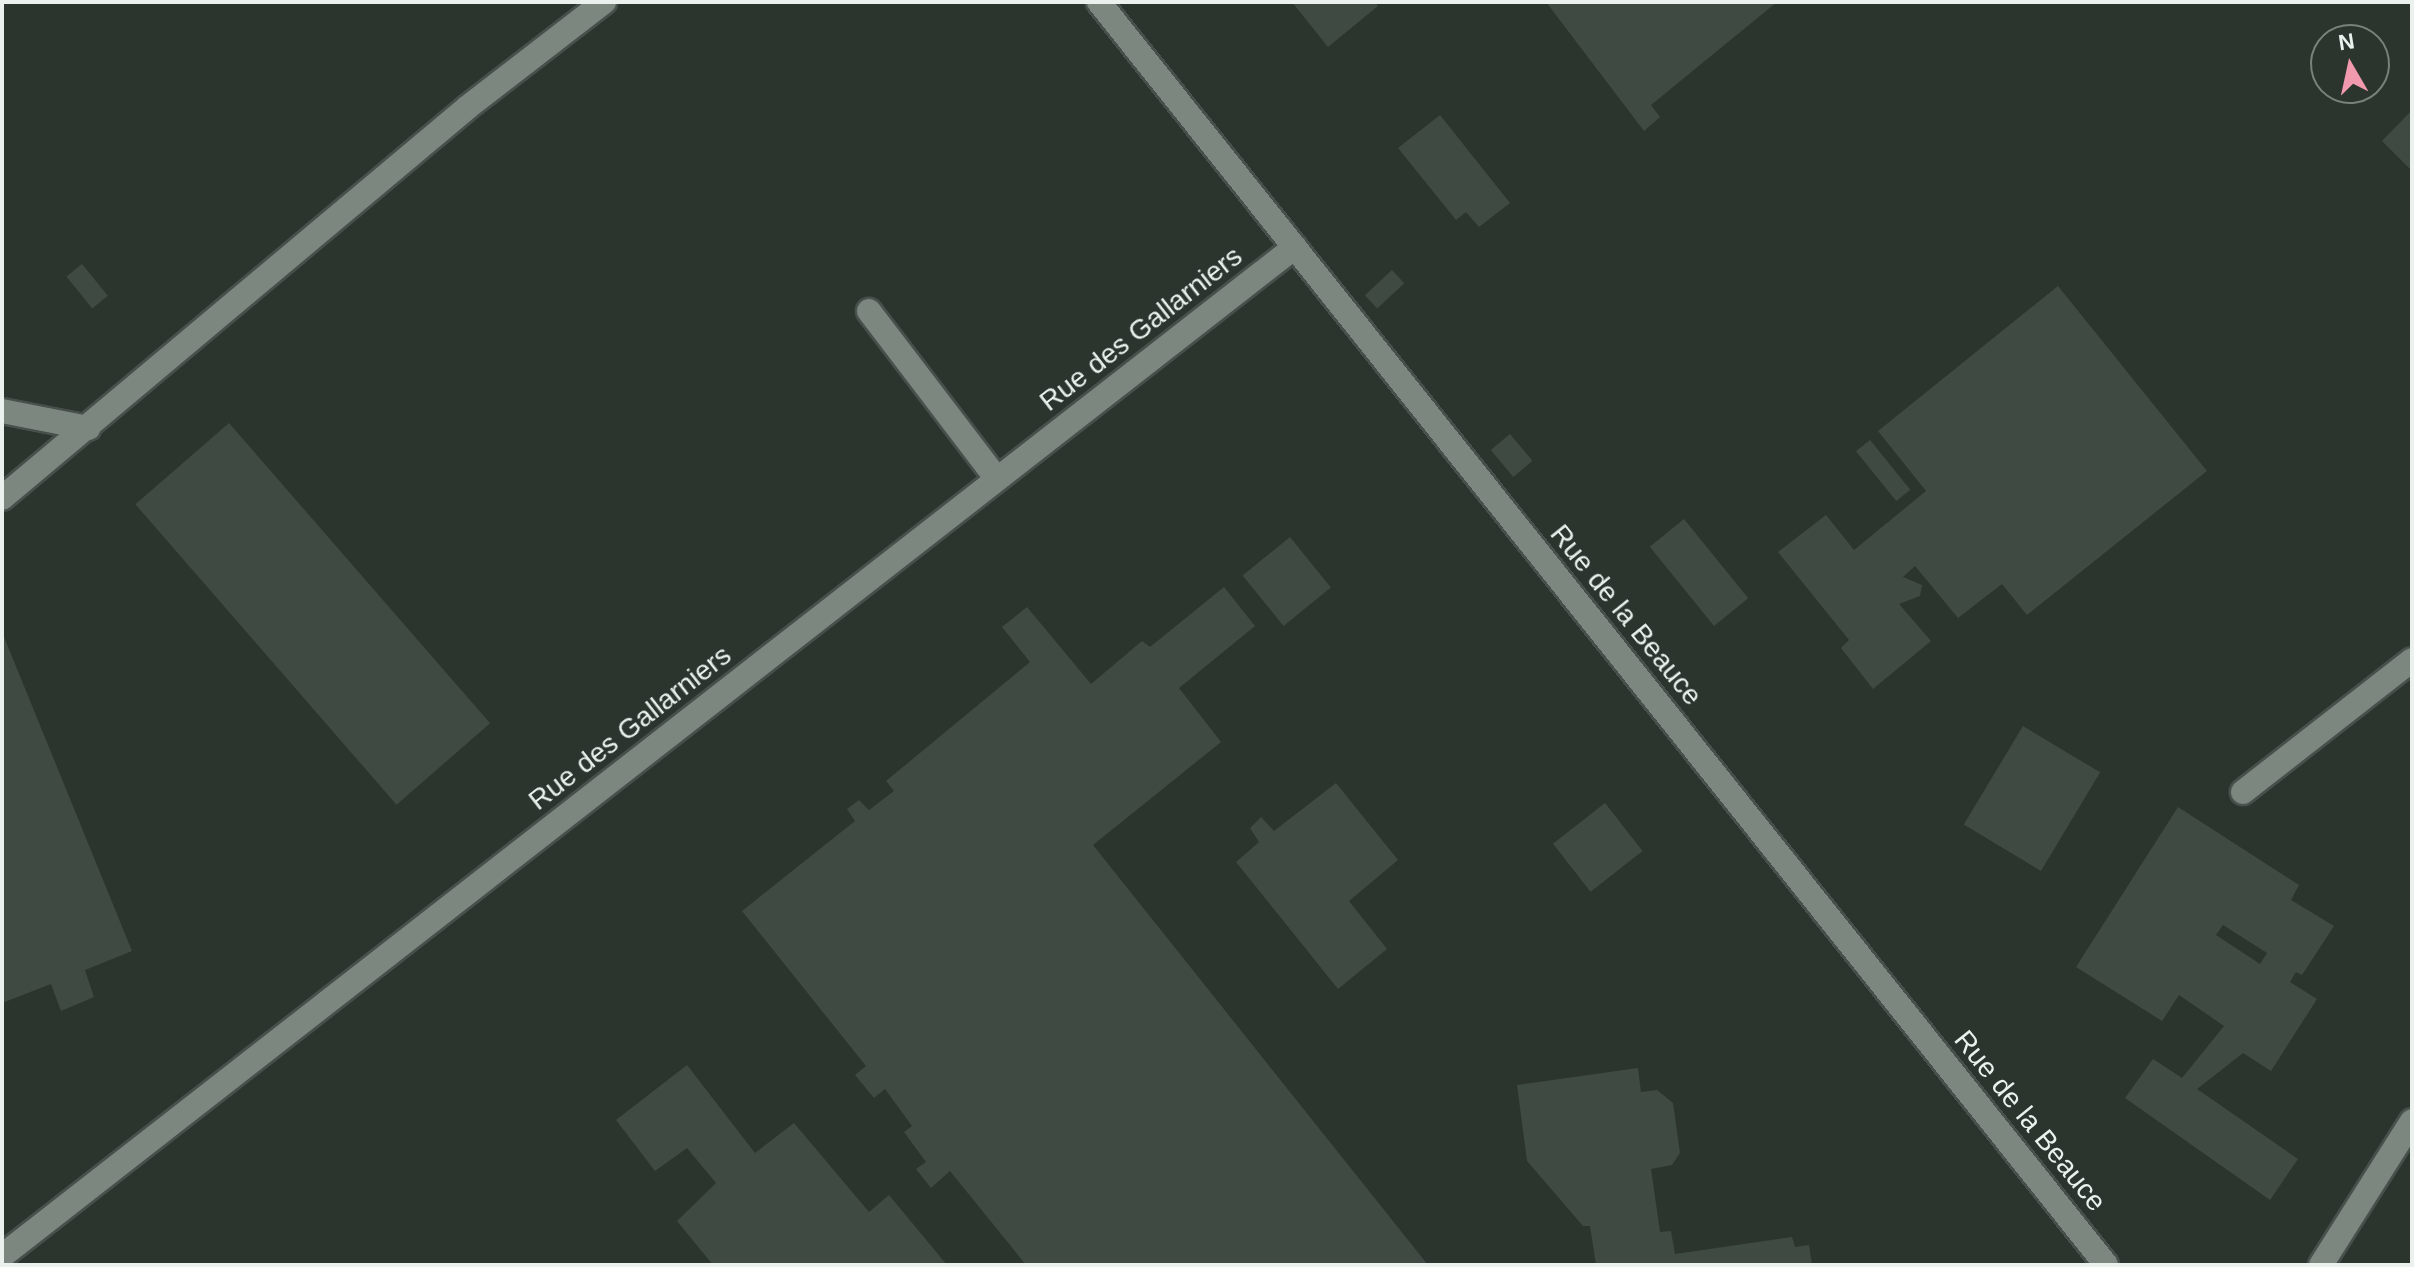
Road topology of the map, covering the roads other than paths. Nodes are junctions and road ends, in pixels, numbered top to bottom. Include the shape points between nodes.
1 (604, 2) edge
2 (1099, 2) edge
3 (1295, 247) junction
4 (869, 311) dead end
5 (2, 411) edge
6 (88, 428) junction
7 (997, 479) junction
8 (2, 498) edge
9 (2412, 660) edge
10 (2243, 792) dead end
11 (2412, 1121) edge
12 (2, 1256) edge
13 (2106, 1265) edge
14 (2321, 1265) edge

1 - 6 street via 468,107
2 - 3 street, Rue de la Beauce
3 - 7 street, Rue des Gallarniers
3 - 13 street, Rue de la Beauce
4 - 7 street
5 - 6 street
6 - 8 street
7 - 12 street, Rue des Gallarniers
9 - 10 street
11 - 14 street

